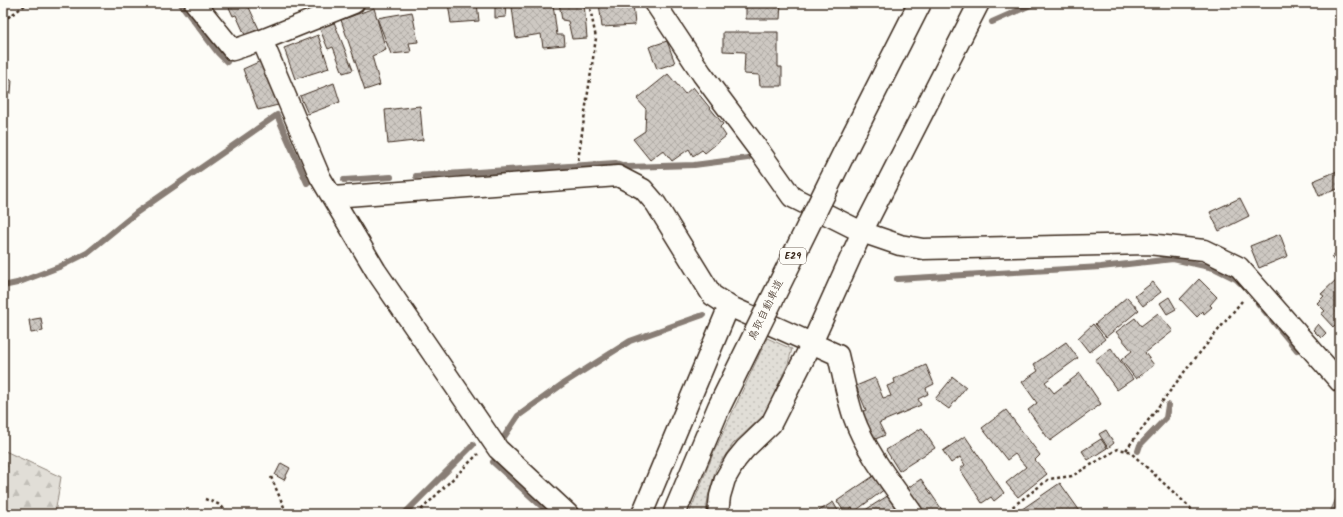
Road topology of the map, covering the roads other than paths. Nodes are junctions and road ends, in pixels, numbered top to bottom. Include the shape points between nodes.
1 (195, 3) edge
2 (354, 3) edge
3 (655, 3) edge
4 (908, 3) edge
5 (920, 3) edge
6 (979, 3) edge
7 (262, 40) junction
8 (333, 197) junction
9 (862, 232) junction
10 (729, 306) junction
11 (812, 344) junction
12 (1340, 382) edge
13 (568, 514) edge
14 (642, 514) edge
15 (662, 514) edge
16 (674, 514) edge
17 (718, 514) edge
18 (913, 514) edge

1 - 7 street via 233,50
2 - 7 street
3 - 9 street via 702,74 792,197
4 - 15 highway, 鳥取自動車道 / E29 via 785,242 709,402
5 - 16 highway, 鳥取自動車道 / E29, bridge via 718,406
6 - 9 street
7 - 8 street via 320,176
8 - 10 street via 618,176 643,189 656,204 712,295
8 - 13 street via 376,271 498,449
9 - 11 street
9 - 12 street via 900,245 923,249 1148,244 1204,250 1239,266
10 - 11 street
10 - 14 street
11 - 17 street via 771,424 745,449 724,479
11 - 18 street via 838,355 854,418 875,458

